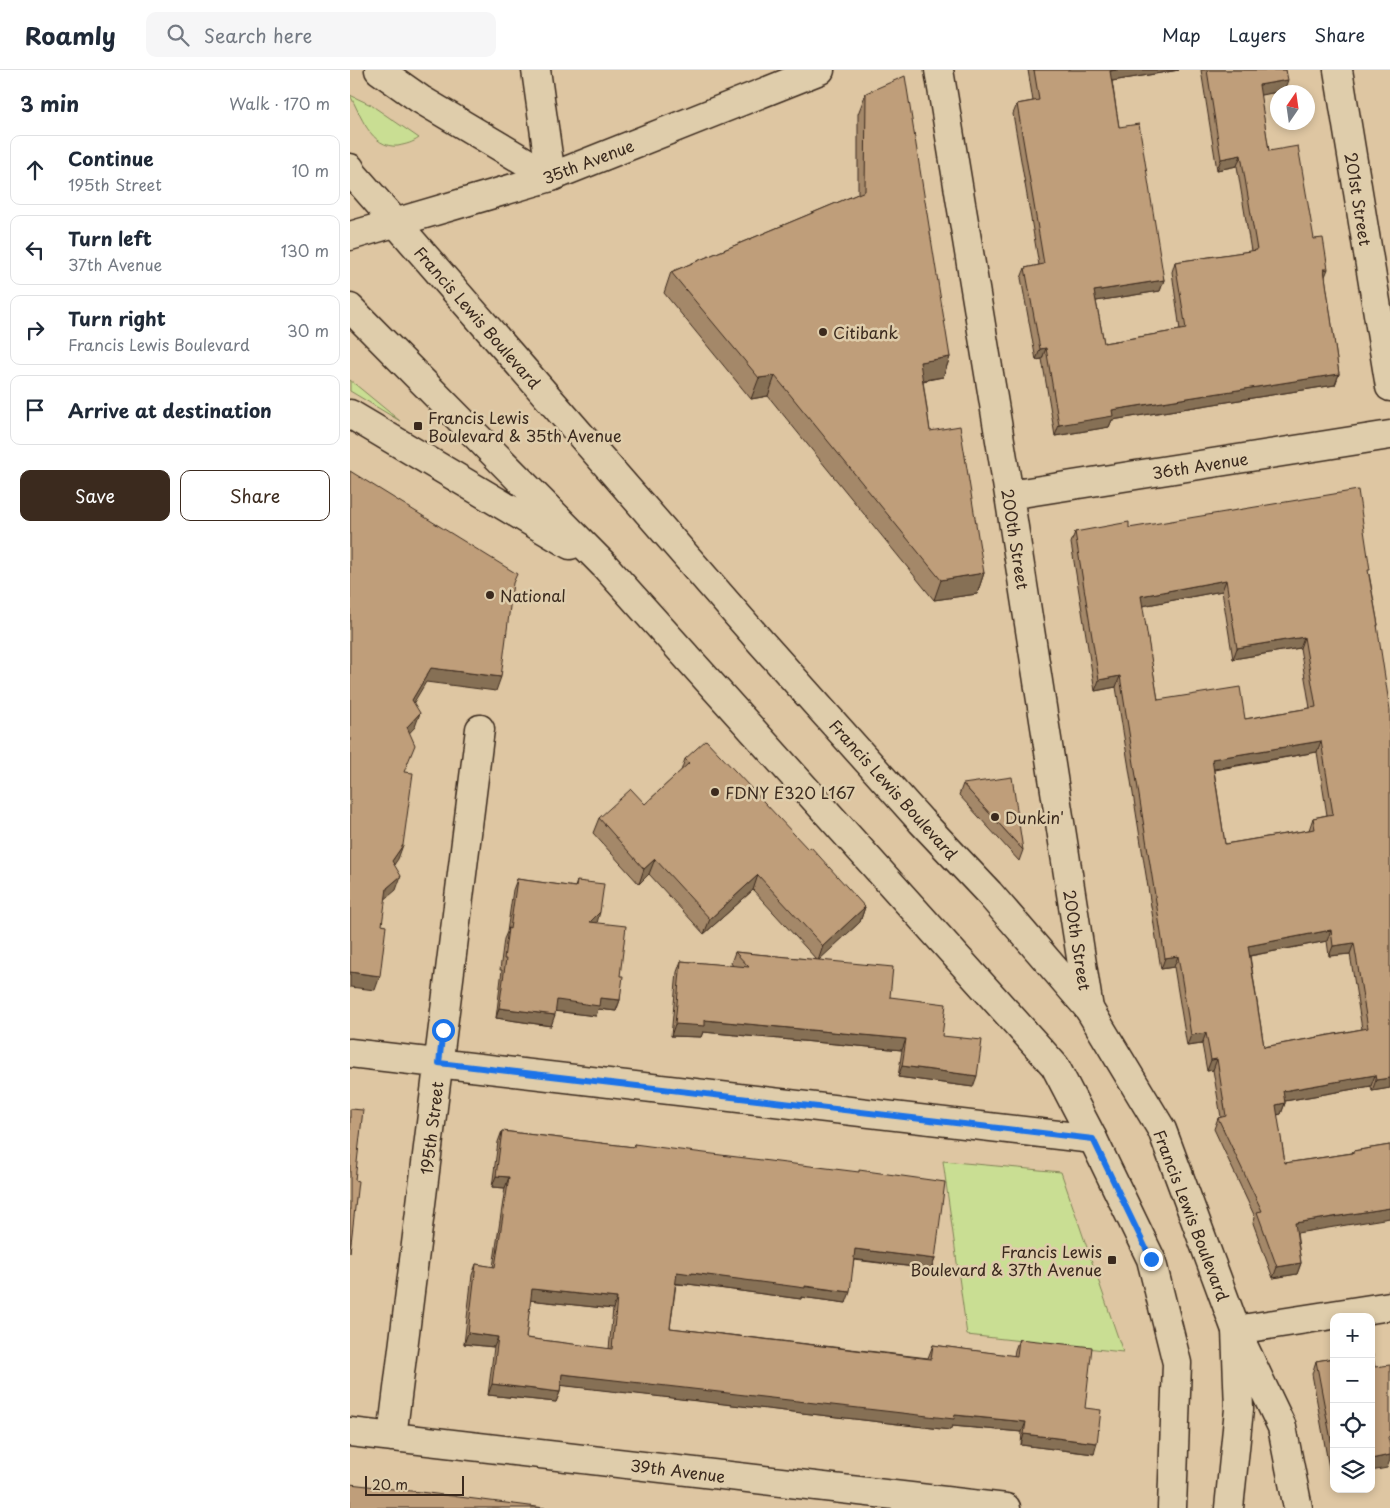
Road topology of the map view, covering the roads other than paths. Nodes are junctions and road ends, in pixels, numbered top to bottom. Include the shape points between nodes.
1 (379, 70) edge
2 (536, 70) edge
3 (820, 70) edge
4 (939, 70) edge
5 (1338, 70) edge
6 (350, 168) edge
7 (551, 177) junction
8 (396, 223) junction
9 (350, 236) edge
10 (350, 308) edge
11 (1390, 387) edge
12 (350, 414) edge
13 (1390, 435) edge
14 (1009, 495) junction
15 (604, 564) junction
16 (480, 729) dead end
17 (1088, 1010) junction
18 (350, 1053) edge
19 (439, 1063) junction
20 (1093, 1139) junction
21 (1390, 1306) edge
22 (1236, 1330) junction
23 (350, 1432) edge
24 (392, 1437) junction
25 (1006, 1508) edge
26 (1172, 1508) edge
27 (1229, 1508) edge
28 (1298, 1508) edge

1 - 7 street via 420,99
2 - 7 street
3 - 7 street, 35th Avenue
4 - 14 street, 200th Street
5 - 11 street, 201st Street
6 - 8 street, Francis Lewis Boulevard
7 - 8 street, 35th Avenue
8 - 9 street, 35th Avenue
8 - 17 street, Francis Lewis Boulevard via 760,641 989,893
10 - 15 street
12 - 15 street
13 - 14 street, 36th Avenue
14 - 17 street, 200th Street
15 - 20 street via 1055,1066
16 - 19 street, 195th Street
17 - 22 street, Francis Lewis Boulevard via 1162,1130
18 - 19 street
19 - 20 street
19 - 24 street, 195th Street
20 - 26 street via 1151,1259 1177,1364
21 - 22 street
22 - 27 street, Francis Lewis Boulevard via 1239,1409
22 - 28 street via 1282,1427
23 - 24 street, 39th Avenue
24 - 25 street, 39th Avenue

